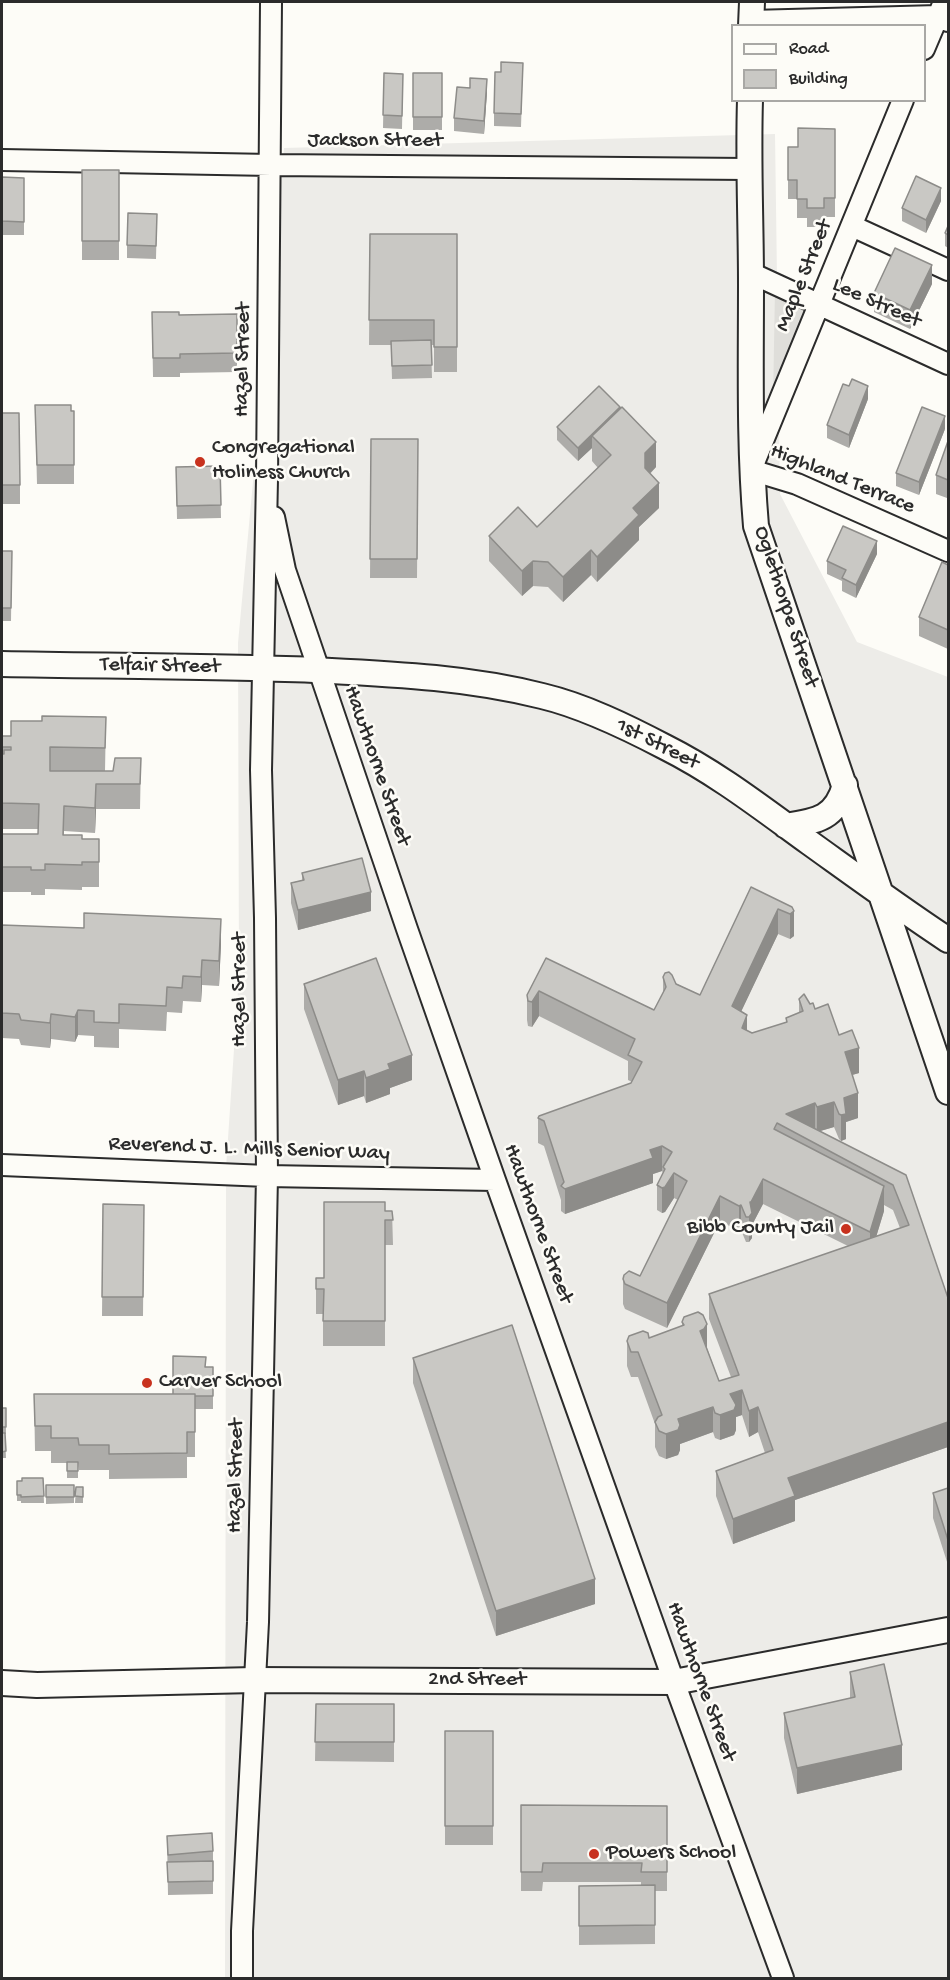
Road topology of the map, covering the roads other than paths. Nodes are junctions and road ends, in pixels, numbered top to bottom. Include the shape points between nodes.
1 (271, 2) edge
2 (943, 13) edge
3 (751, 16) edge
4 (926, 45) edge
5 (750, 102) edge
6 (902, 102) edge
7 (2, 160) edge
8 (271, 165) junction
9 (748, 169) junction
10 (852, 226) junction
11 (948, 270) edge
12 (751, 273) junction
13 (819, 305) junction
14 (948, 364) edge
15 (751, 470) junction
16 (267, 479) junction
17 (948, 550) edge
18 (2, 664) edge
19 (262, 668) junction
20 (319, 671) junction
21 (845, 785) junction
22 (786, 826) junction
23 (883, 897) junction
24 (948, 940) edge
25 (946, 1076) edge
26 (2, 1165) edge
27 (267, 1176) junction
28 (495, 1180) junction
29 (948, 1630) edge
30 (255, 1680) junction
31 (674, 1682) junction
32 (2, 1683) edge
33 (242, 1978) edge
34 (783, 1978) edge

1 - 8 street, Hazel Street
2 - 3 street
2 - 4 street
5 - 9 street, Oglethorpe Street
6 - 10 street, Maple Street
7 - 8 street, Jackson Street
8 - 9 street, Jackson Street
8 - 16 street, Hazel Street
9 - 12 street, Oglethorpe Street
10 - 11 street
10 - 13 street, Maple Street
12 - 13 street, Lee Street
12 - 15 street, Oglethorpe Street
13 - 14 street, Lee Street
13 - 15 street, Maple Street
15 - 17 street, Highland Terrace via 797,483
15 - 21 street, Oglethorpe Street via 756,526
16 - 19 street, Hazel Street
16 - 20 street, Hawthorne Street via 285,570
18 - 19 street, Telfair Street
19 - 20 street, Telfair Street
19 - 27 street, Hazel Street
20 - 22 street, 1st Street via 483,683 545,696 665,746
20 - 28 street, Hawthorne Street
21 - 22 street via 840,802 827,814
21 - 23 street, Oglethorpe Street
22 - 23 street, 1st Street
23 - 24 street, 1st Street
23 - 25 street, Oglethorpe Street
26 - 27 street, Reverend J. L. Mills Senior Way
27 - 28 street, Reverend J. L. Mills Senior Way
27 - 30 street, Hazel Street
28 - 31 street, Hawthorne Street
29 - 31 street, 2nd Street
30 - 31 street, 2nd Street
30 - 32 street, 2nd Street
30 - 33 street, Hazel Street
31 - 34 street, Hawthorne Street

